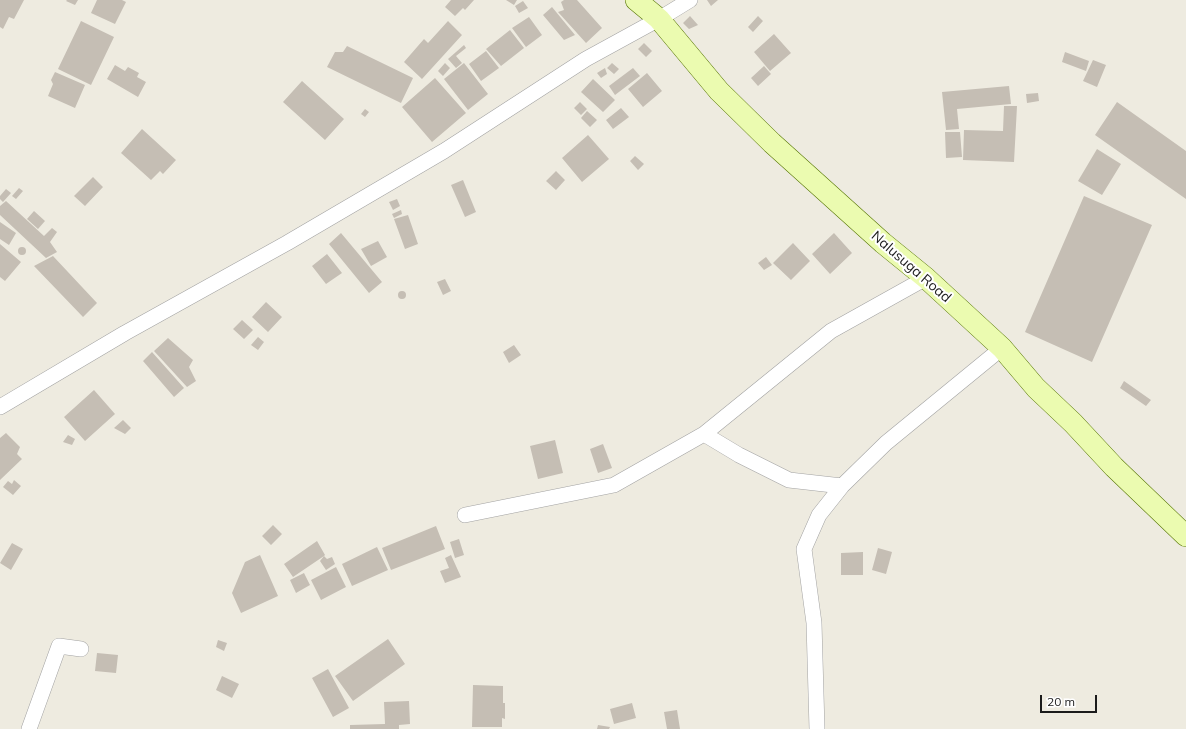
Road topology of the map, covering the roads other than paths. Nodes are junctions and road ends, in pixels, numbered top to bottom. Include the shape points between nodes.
1 (636, 0) edge
2 (690, 0) edge
3 (660, 19) junction
4 (926, 278) junction
5 (1002, 348) junction
6 (0, 406) edge
7 (704, 434) junction
8 (842, 486) junction
9 (465, 515) dead end
10 (1186, 536) edge
11 (81, 649) dead end
12 (29, 729) edge
13 (817, 729) edge

1 - 3 street, Nalusuga Road
2 - 3 street
3 - 4 street, Nalusuga Road via 719,91 772,143 883,243
3 - 6 street via 586,59 444,151
4 - 5 street, Nalusuga Road
4 - 7 street via 831,331
5 - 8 street via 886,443
5 - 10 street, Nalusuga Road via 1036,388
7 - 8 street via 789,480
7 - 9 street via 614,485
8 - 13 street via 819,515 804,548 814,623
11 - 12 street via 59,646

